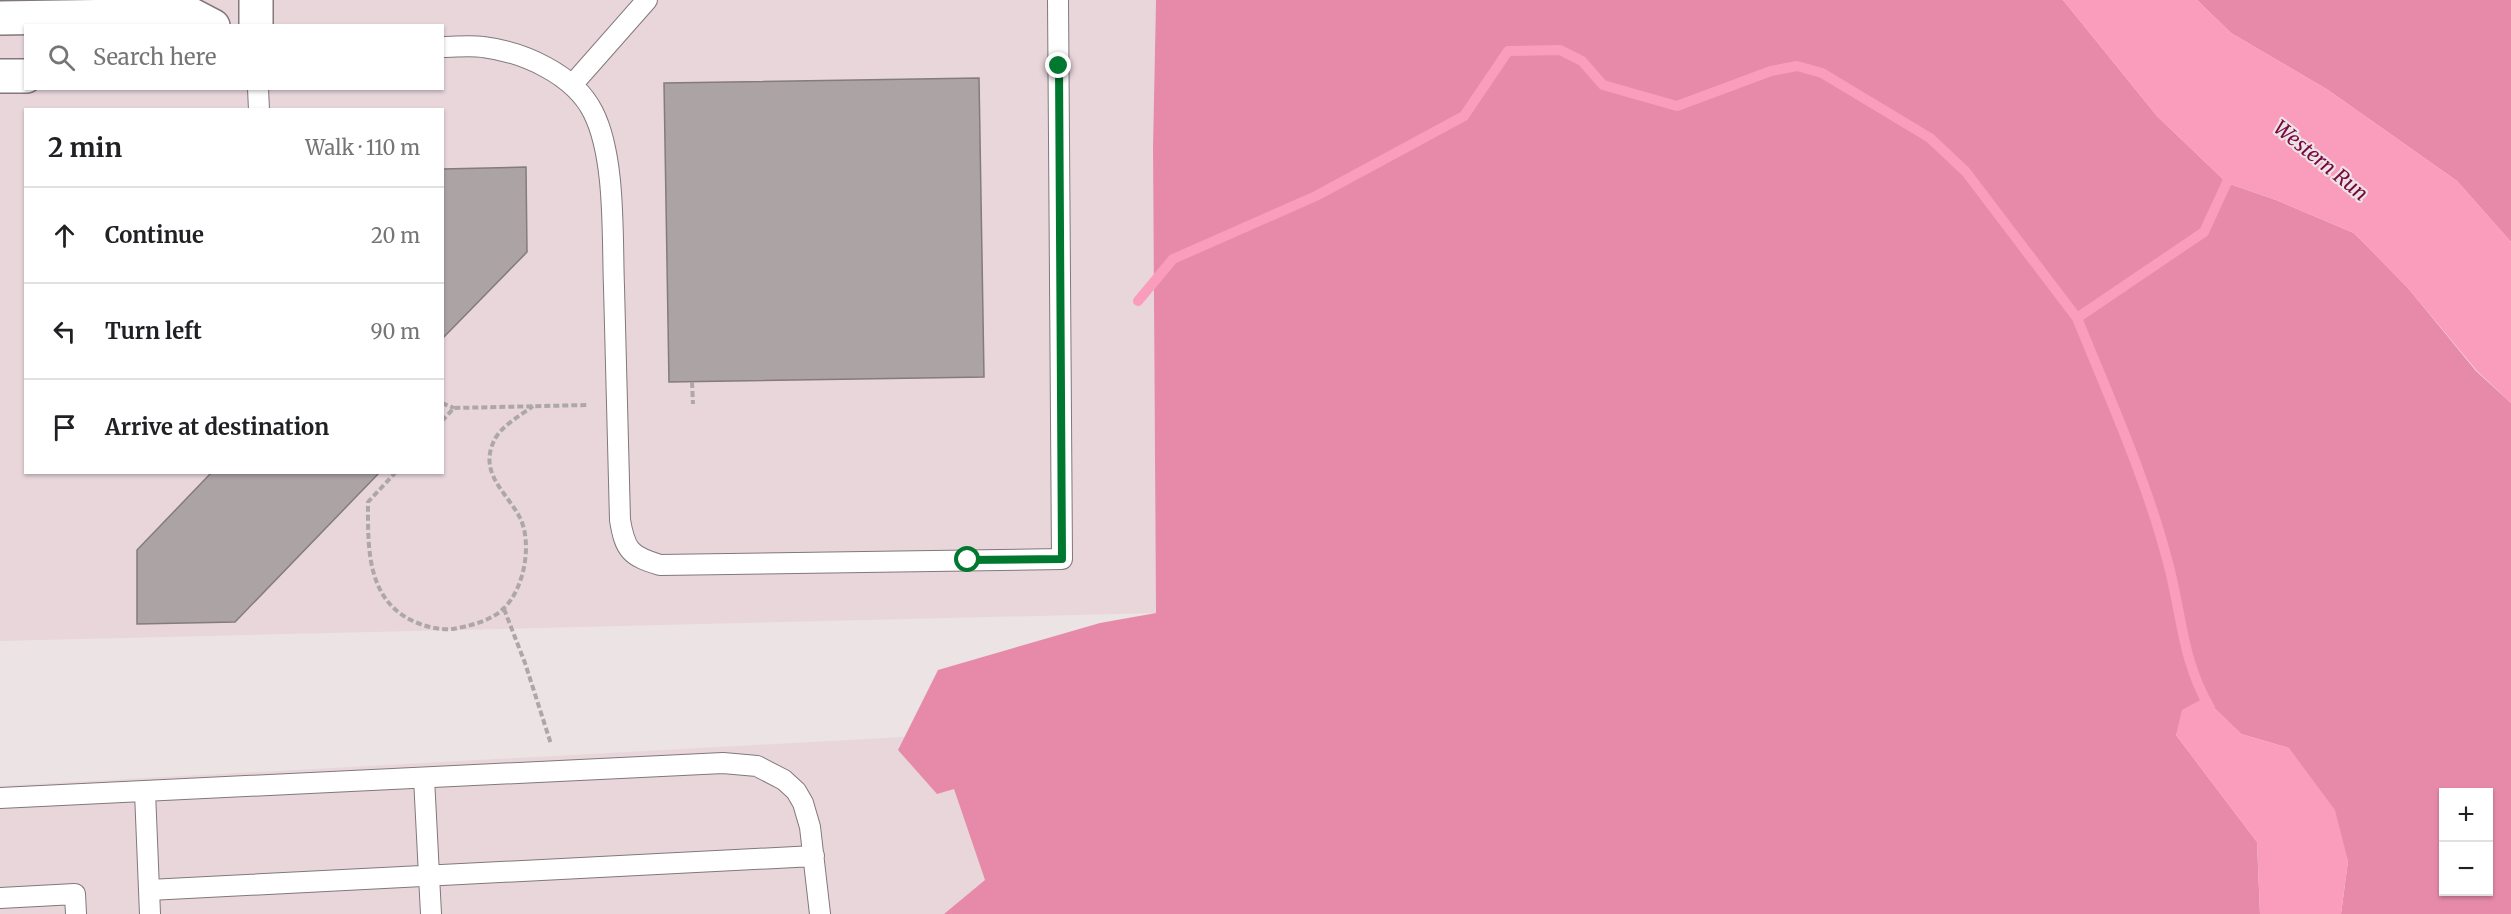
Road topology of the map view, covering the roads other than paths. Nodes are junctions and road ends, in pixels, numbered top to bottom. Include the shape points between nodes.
1 (256, 0) edge
2 (647, 0) edge
3 (1058, 0) edge
4 (0, 18) edge
5 (209, 24) edge
6 (256, 24) edge
7 (444, 47) edge
8 (0, 76) edge
9 (24, 76) edge
10 (572, 85) junction
11 (258, 90) edge
12 (259, 108) edge
13 (424, 778) junction
14 (145, 792) junction
15 (0, 798) edge
16 (814, 856) junction
17 (429, 876) junction
18 (149, 890) junction
19 (0, 898) edge
20 (76, 914) edge
21 (150, 914) edge
22 (431, 914) edge
23 (820, 914) edge

1 - 6 street
2 - 10 lane
3 - 10 lane via 1062,559 660,564 639,558 631,551 624,543 620,520 611,200 604,143 593,111
4 - 5 street via 192,15
7 - 10 lane via 483,47 513,53
8 - 9 street
11 - 12 lane
13 - 14 lane
13 - 16 lane via 723,762 757,766 796,791 810,827
13 - 17 lane
14 - 15 lane
14 - 18 lane
16 - 17 lane
16 - 23 lane
17 - 18 lane
17 - 22 lane
18 - 21 lane
19 - 20 lane via 75,894

